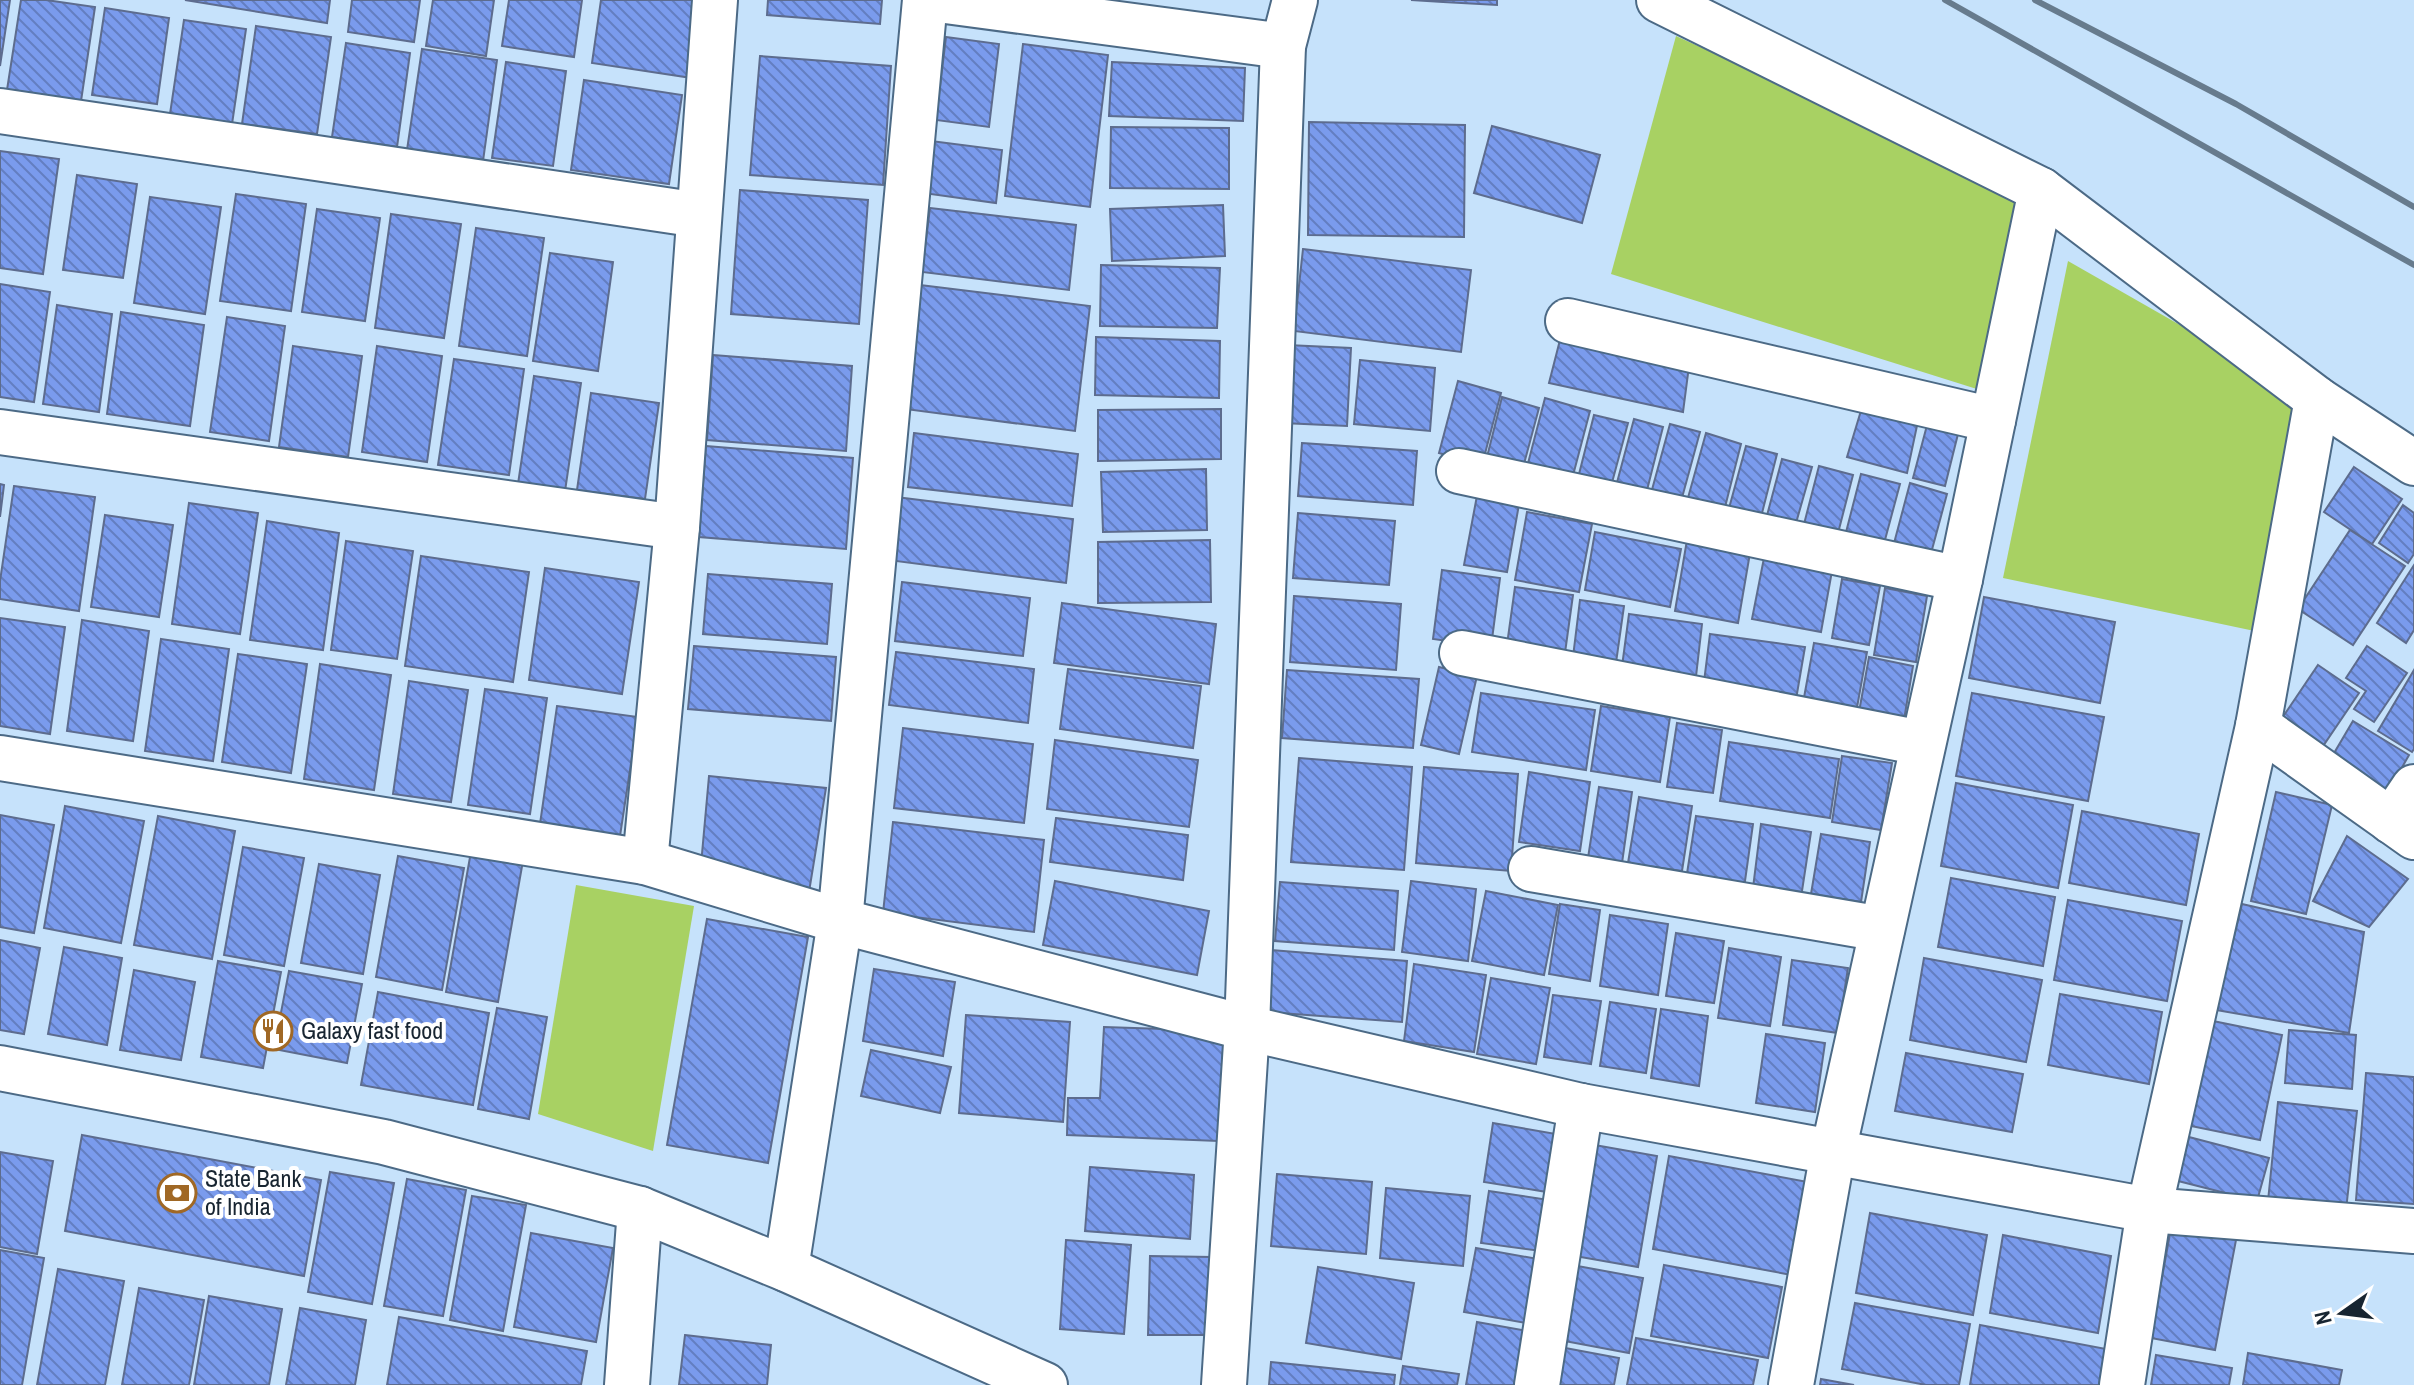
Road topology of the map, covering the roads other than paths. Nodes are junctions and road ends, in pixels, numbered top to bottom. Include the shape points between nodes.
1 (715, 0) edge
2 (925, 0) edge
3 (938, 0) edge
4 (1295, 0) edge
5 (1659, 0) edge
6 (1283, 46) junction
7 (0, 111) edge
8 (2041, 190) junction
9 (699, 215) junction
10 (1568, 321) dead end
11 (2317, 399) junction
12 (1993, 420) junction
13 (0, 432) edge
14 (2414, 463) edge
15 (1459, 471) dead end
16 (677, 527) junction
17 (1960, 579) junction
18 (1462, 653) dead end
19 (2258, 726) junction
20 (1922, 743) junction
21 (0, 758) edge
22 (2406, 815) edge
23 (645, 862) junction
24 (1531, 869) dead end
25 (840, 921) junction
26 (1882, 929) junction
27 (1247, 1028) junction
28 (0, 1068) edge
29 (1581, 1106) junction
30 (1833, 1152) junction
31 (640, 1209) junction
32 (2149, 1210) junction
33 (2414, 1231) edge
34 (786, 1269) junction
35 (627, 1385) edge
36 (1045, 1385) edge
37 (1224, 1385) edge
38 (1537, 1385) edge
39 (1791, 1385) edge
40 (2122, 1385) edge

1 - 9 street
2 - 25 street
3 - 6 street
4 - 6 street
5 - 8 street
6 - 27 street
7 - 9 street
8 - 11 street
8 - 12 street
9 - 16 street
10 - 12 street
11 - 14 street
11 - 19 street
12 - 17 street
13 - 16 street
15 - 17 street
16 - 23 street
17 - 20 street
18 - 20 street
19 - 22 street
19 - 32 street
20 - 26 street
21 - 23 street
23 - 25 street
24 - 26 street
25 - 27 street
25 - 34 street
26 - 30 street
27 - 29 street
27 - 37 street
28 - 31 street via 384,1142
29 - 30 street
29 - 38 street
30 - 32 street
30 - 39 street
31 - 34 street
31 - 35 street
32 - 33 street
32 - 40 street
34 - 36 street

